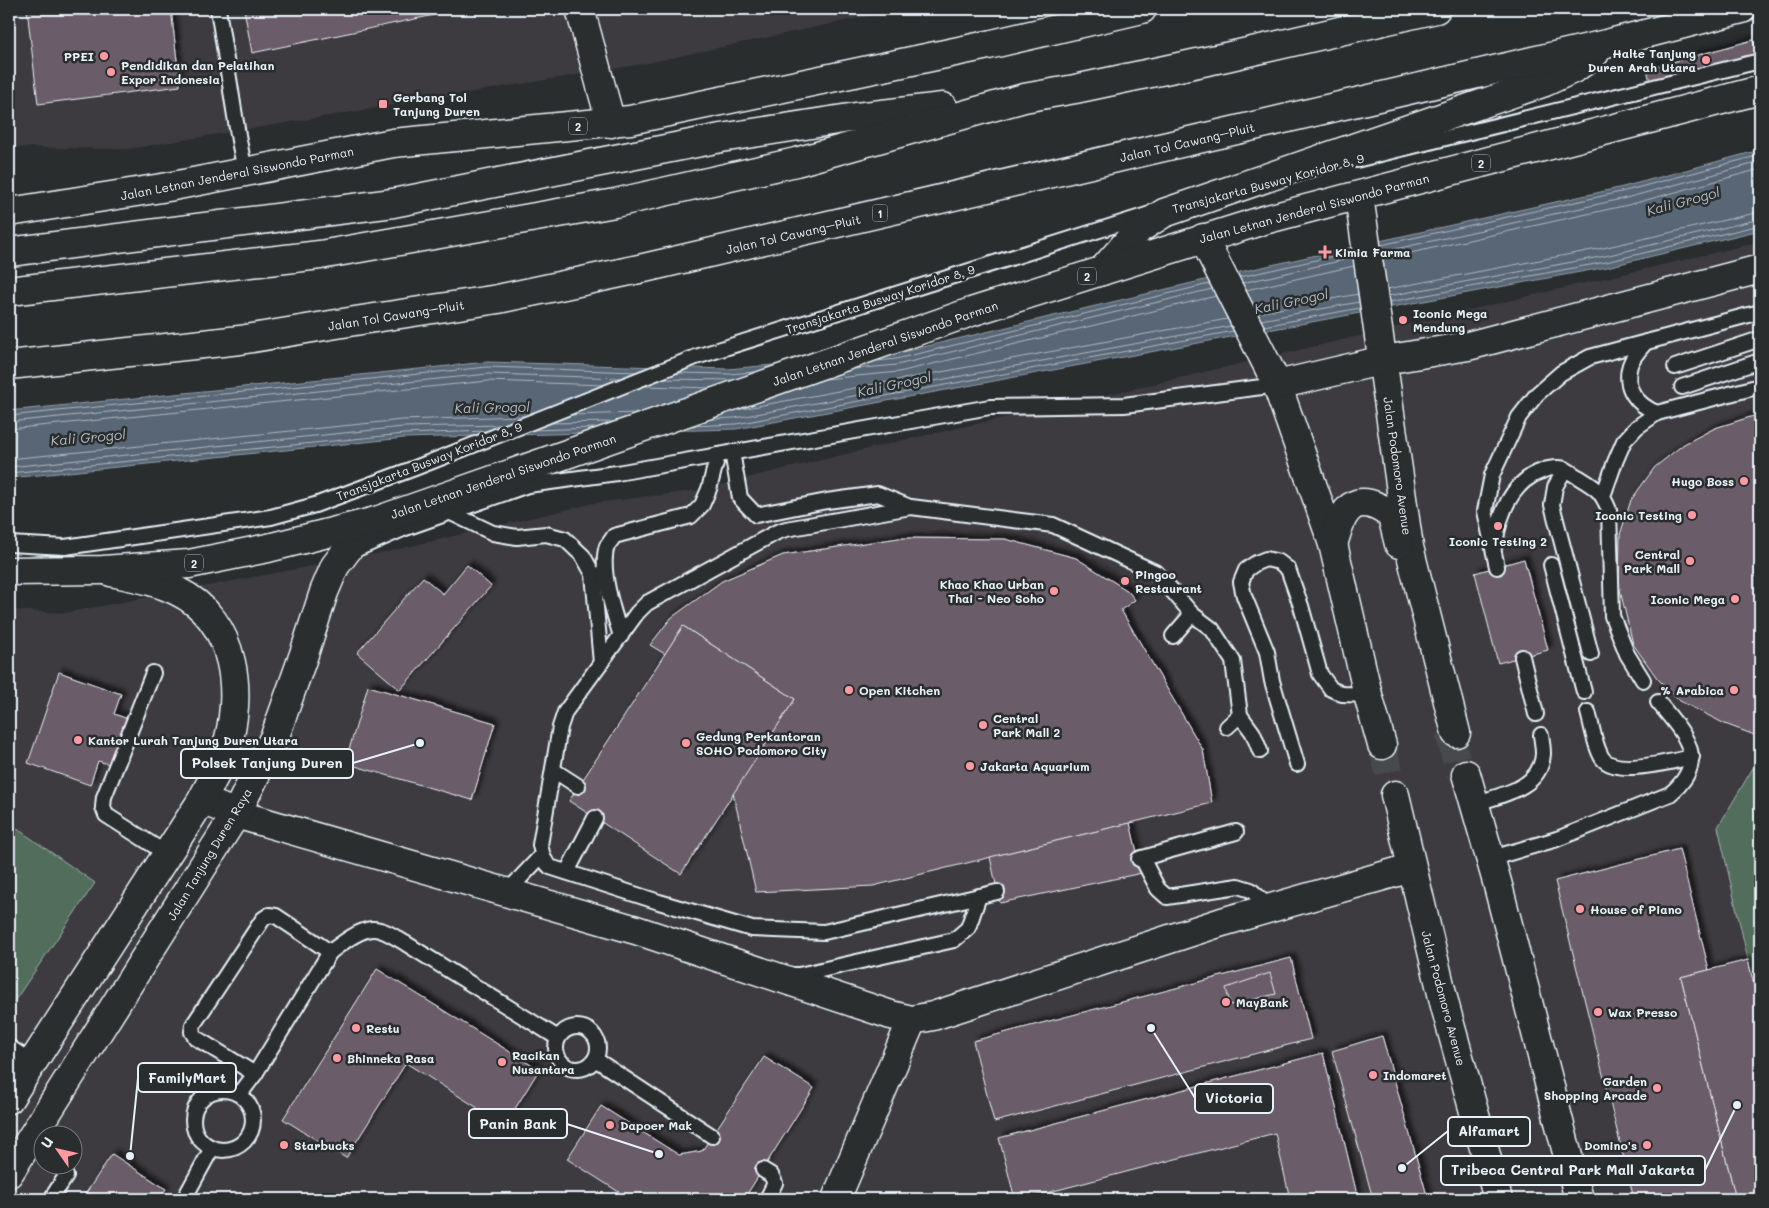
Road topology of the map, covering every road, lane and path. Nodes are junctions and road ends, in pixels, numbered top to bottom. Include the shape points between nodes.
1 (218, 9) edge
2 (580, 9) edge
3 (1142, 9) edge
4 (1436, 9) edge
5 (1742, 9) edge
6 (1606, 44) junction
7 (1760, 61) edge
8 (1760, 90) edge
9 (1024, 98) junction
10 (610, 123) junction
11 (245, 172) junction
12 (1359, 196) junction
13 (1199, 200) junction
14 (9, 212) edge
15 (1203, 238) junction
16 (9, 252) edge
17 (1760, 269) edge
18 (1100, 272) junction
19 (9, 291) edge
20 (1760, 312) edge
21 (1760, 339) edge
22 (1646, 342) junction
23 (1384, 359) junction
24 (1760, 361) edge
25 (9, 366) edge
26 (1675, 367) dead end
27 (1276, 384) junction
28 (1760, 386) edge
29 (1682, 387) dead end
30 (1657, 413) junction
31 (732, 452) junction
32 (718, 455) junction
33 (1565, 469) junction
34 (1603, 496) junction
35 (911, 507) junction
36 (449, 512) junction
37 (376, 521) junction
38 (9, 544) edge
39 (1333, 544) junction
40 (1551, 566) dead end
41 (102, 570) junction
42 (9, 571) edge
43 (329, 580) junction
44 (1192, 614) junction
45 (621, 636) junction
46 (1173, 636) dead end
47 (1591, 654) dead end
48 (1522, 657) dead end
49 (601, 663) junction
50 (153, 673) dead end
51 (1643, 680) dead end
52 (1584, 692) dead end
53 (1368, 695) junction
54 (1658, 702) dead end
55 (1588, 712) dead end
56 (1536, 714) dead end
57 (1240, 715) junction
58 (1227, 727) dead end
59 (1541, 735) dead end
60 (1382, 745) tunnel mouth
61 (1260, 751) dead end
62 (1692, 756) junction
63 (1297, 764) dead end
64 (553, 770) junction
65 (578, 786) dead end
66 (1395, 796) tunnel mouth
67 (202, 800) junction
68 (1474, 804) junction
69 (236, 814) junction
70 (595, 818) dead end
71 (1236, 832) dead end
72 (167, 854) junction
73 (542, 855) junction
74 (1411, 868) junction
75 (1493, 870) junction
76 (567, 872) junction
77 (506, 892) junction
78 (997, 892) dead end
79 (979, 896) junction
80 (1270, 908) junction
81 (330, 952) junction
82 (769, 975) junction
83 (912, 1020) junction
84 (558, 1038) junction
85 (9, 1047) edge
86 (595, 1059) junction
87 (32, 1062) junction
88 (255, 1074) junction
89 (240, 1094) junction
90 (9, 1099) edge
91 (47, 1126) edge
92 (712, 1136) dead end
93 (32, 1148) edge
94 (212, 1148) junction
95 (763, 1170) dead end
96 (9, 1173) edge
97 (66, 1176) edge
98 (51, 1199) edge
99 (184, 1199) edge
100 (767, 1199) edge
101 (836, 1199) edge
102 (1498, 1199) edge
103 (1579, 1199) edge

1 - 11 lane
2 - 10 main road
3 - 10 main road, Jalan Letnan Jenderal Siswondo Parman / 2 via 988,45
4 - 9 main road via 1226,57
5 - 6 main road, Jalan Tol Cawang–Pluit / 1
6 - 13 main road via 1575,68 1544,82
6 - 25 main road, Jalan Tol Cawang–Pluit / 1 via 644,268 498,299 240,340
7 - 13 lane, Transjakarta Busway Koridor 8, 9
8 - 12 main road, Jalan Letnan Jenderal Siswondo Parman / 2
9 - 16 main road via 856,117 721,138 393,203
9 - 19 main road via 796,162 615,203 320,255
10 - 11 main road, Jalan Letnan Jenderal Siswondo Parman / 2 via 393,143
11 - 14 main road, Jalan Letnan Jenderal Siswondo Parman / 2
12 - 15 main road, Jalan Letnan Jenderal Siswondo Parman / 2
12 - 23 main road, Jalan Podomoro Avenue
13 - 18 main road via 1164,213 1139,229
13 - 38 lane, Transjakarta Busway Koridor 8, 9 via 696,358 315,505 271,516 65,547
15 - 18 main road, Jalan Letnan Jenderal Siswondo Parman / 2
15 - 27 main road
17 - 23 main road via 1468,346
18 - 37 main road, Jalan Letnan Jenderal Siswondo Parman / 2 via 971,312
20 - 22 lane
21 - 26 lane
22 - 30 lane via 1630,366 1629,379 1637,401
22 - 33 lane via 1590,357 1561,373 1537,394 1519,417 1492,475 1485,511 1495,560 1497,529 1512,493 1535,473
23 - 27 main road
23 - 39 main road, Jalan Podomoro Avenue via 1409,547 1452,732 1392,516 1369,503 1350,507 1342,518
24 - 29 lane
27 - 31 lane via 1124,405 990,407
27 - 39 main road
28 - 30 lane
30 - 34 lane via 1624,441
31 - 32 lane
31 - 35 lane via 740,498 756,515 878,494
32 - 36 lane via 528,485
32 - 45 lane via 702,506 691,516 614,536 608,546 605,557 610,599
33 - 34 lane via 1594,486
33 - 47 lane via 1555,488 1552,505
34 - 51 lane via 1609,510 1612,616 1627,654
35 - 44 lane via 1053,525 1157,573
35 - 45 lane via 770,534 647,604
36 - 43 lane via 358,548
36 - 49 lane via 493,532 518,537 546,534 565,540 583,556 593,574
37 - 41 main road, Jalan Letnan Jenderal Siswondo Parman / 2 via 189,564
37 - 43 main road, Jalan Tanjung Duren Raya via 349,547
39 - 53 main road
40 - 52 lane
41 - 42 main road, Jalan Letnan Jenderal Siswondo Parman / 2
41 - 67 main road via 177,591 204,609 221,633 231,663 234,714 218,769
43 - 69 main road, Jalan Tanjung Duren Raya via 275,736
44 - 46 lane
44 - 57 lane via 1212,629 1233,661
45 - 49 lane
48 - 56 lane
49 - 64 lane via 565,712
50 - 72 lane via 104,797 103,807 106,814
53 - 60 main road
53 - 63 lane via 1342,694 1331,689 1320,674 1288,569 1279,562 1266,559 1246,570 1241,582 1244,596 1267,652 1272,681
54 - 62 lane via 1680,729
55 - 62 lane via 1601,758 1608,764 1621,768
57 - 58 lane
57 - 61 lane
59 - 68 lane via 1543,756 1530,780 1519,789
62 - 75 lane via 1685,779 1670,794
64 - 65 lane
64 - 73 lane via 540,844
66 - 74 main road, Jalan Podomoro Avenue
67 - 69 main road
67 - 72 main road
68 - 75 main road
68 - 75 main road via 1463,774 1478,848
69 - 77 main road
69 - 91 main road, Jalan Tanjung Duren Raya
70 - 76 lane
71 - 80 lane via 1141,858 1158,889 1168,897 1238,886 1251,890
72 - 87 main road
73 - 76 lane via 550,866
73 - 77 lane
74 - 80 main road
74 - 102 main road, Jalan Podomoro Avenue
75 - 103 main road
76 - 79 lane via 752,928 824,932
77 - 82 main road via 636,930
78 - 79 lane
79 - 82 lane via 968,928 954,940 799,975
80 - 83 main road
81 - 84 lane via 349,938 372,929 386,932
81 - 88 lane
81 - 88 lane via 276,916 269,915 263,919 193,1025 192,1032 196,1038
82 - 83 main road
83 - 101 main road
84 - 86 lane via 574,1027 587,1030 598,1045
84 - 86 lane via 556,1053 563,1066 584,1069
85 - 87 lane
86 - 92 lane
87 - 90 main road
88 - 89 lane
89 - 94 lane via 252,1111 251,1132 246,1140 230,1150
89 - 94 lane via 230,1090 210,1093 196,1108 194,1127 204,1143
93 - 96 main road, Jalan Tanjung Duren Raya
94 - 99 lane
95 - 100 lane via 771,1175 775,1184
97 - 98 lane

